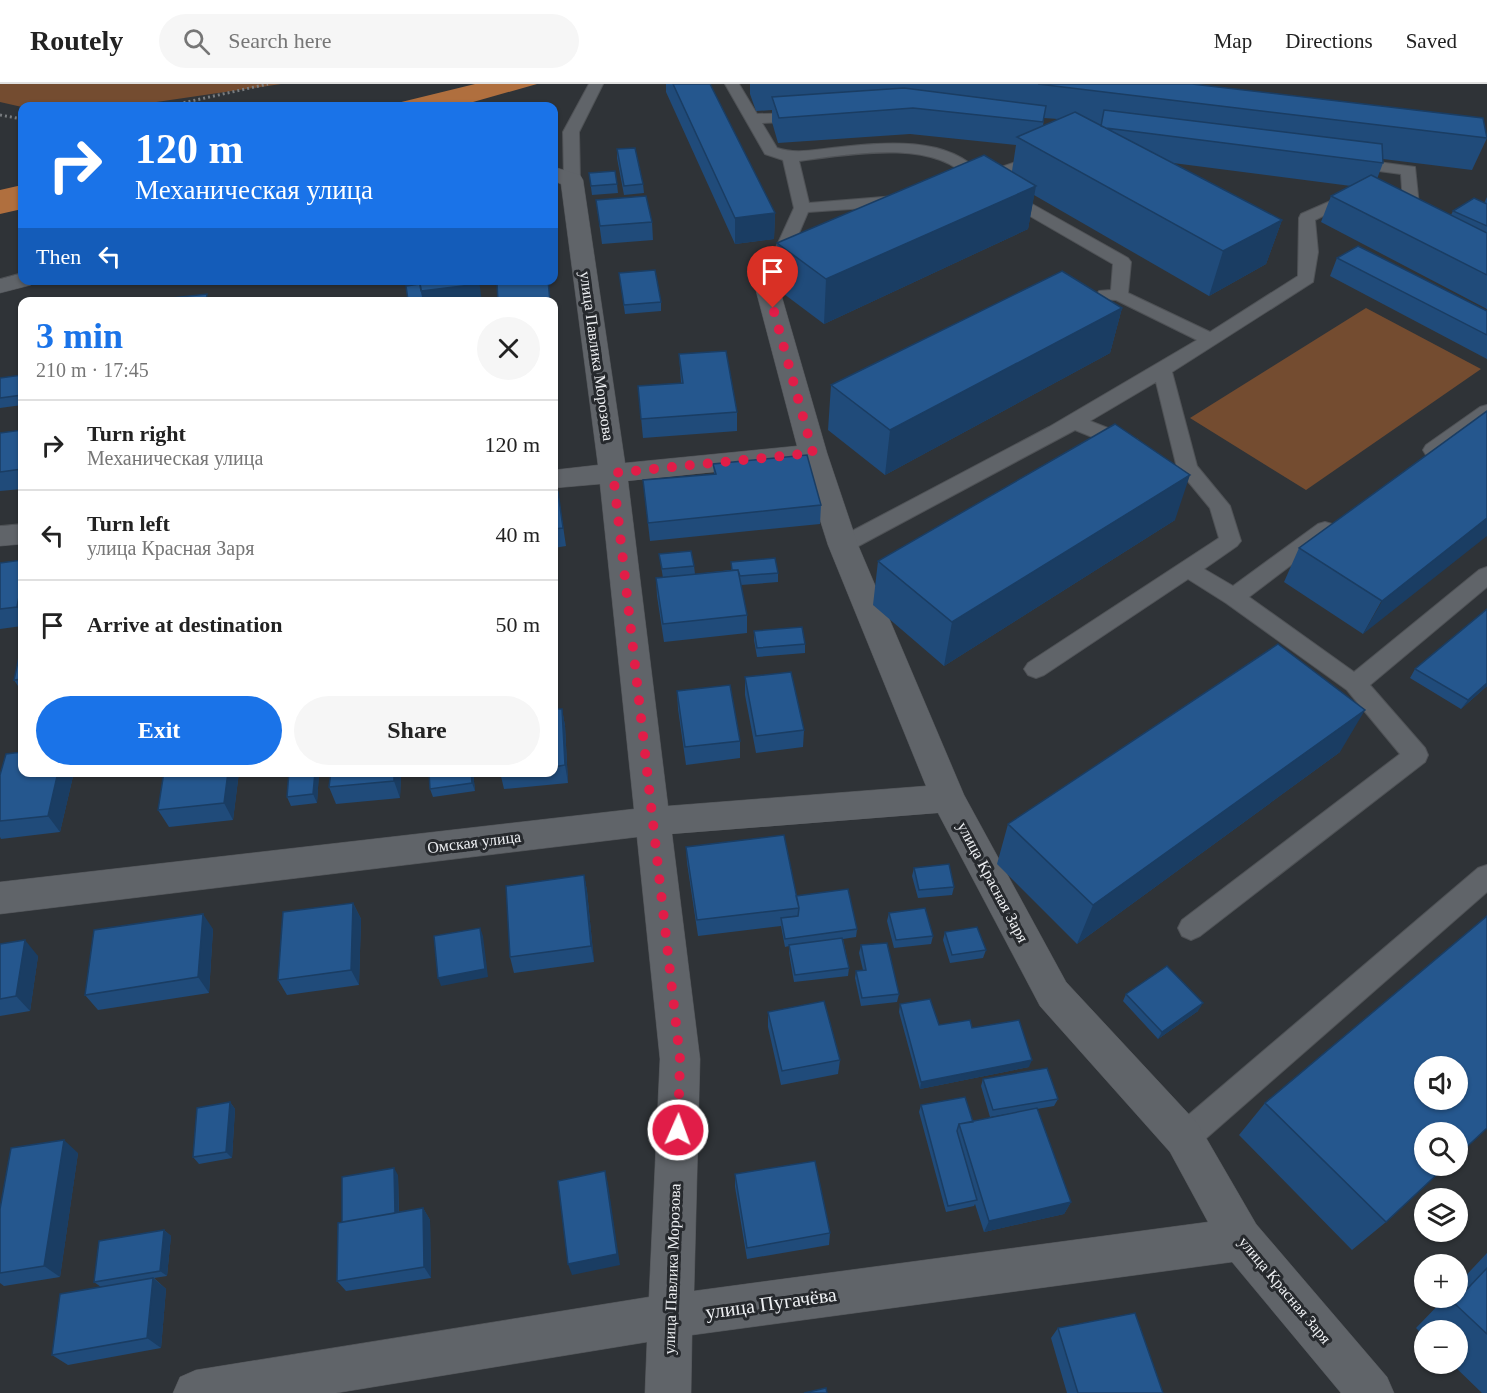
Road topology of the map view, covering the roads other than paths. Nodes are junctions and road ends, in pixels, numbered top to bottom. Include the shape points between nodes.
1 (596, 84) edge
2 (732, 84) edge
3 (824, 114) edge
4 (753, 119) junction
5 (1060, 152) edge
6 (790, 157) junction
7 (1327, 160) edge
8 (563, 177) edge
9 (978, 180) junction
10 (948, 193) edge
11 (927, 197) edge
12 (1411, 203) junction
13 (802, 208) junction
14 (1440, 231) edge
15 (18, 281) edge
16 (0, 286) edge
17 (767, 287) joint
18 (1119, 295) junction
19 (1084, 296) edge
20 (1209, 339) junction
21 (1162, 369) junction
22 (1487, 411) edge
23 (1072, 421) junction
24 (1145, 451) edge
25 (813, 453) junction
26 (1166, 460) edge
27 (1412, 466) edge
28 (1187, 468) junction
29 (613, 473) junction
30 (558, 479) edge
31 (1346, 514) edge
32 (18, 534) edge
33 (0, 536) edge
34 (843, 545) junction
35 (1188, 569) junction
36 (1487, 575) edge
37 (1234, 597) junction
38 (1036, 669) dead end
39 (1355, 684) junction
40 (948, 798) junction
41 (653, 821) junction
42 (1487, 876) edge
43 (0, 898) edge
44 (1191, 928) dead end
45 (1185, 1138) junction
46 (1241, 1239) junction
47 (670, 1316) junction
48 (196, 1393) edge
49 (668, 1393) edge
50 (1371, 1393) edge

1 - 8 lane via 571,132
2 - 4 lane
3 - 4 lane
4 - 6 lane via 771,151
5 - 9 lane
6 - 9 lane via 923,150 962,163
6 - 13 lane
7 - 12 lane via 1409,170
8 - 29 street, улица Павлика Морозова
9 - 10 lane
9 - 18 lane via 1122,262
11 - 13 lane
12 - 14 lane via 1412,217
12 - 20 lane via 1356,196 1307,218 1307,278
13 - 17 lane
15 - 16 street
17 - 25 street, улица Красная Заря
18 - 19 lane
18 - 20 lane
20 - 21 lane
21 - 23 lane
21 - 28 lane
22 - 27 lane
23 - 24 lane
23 - 34 lane
25 - 29 street
25 - 34 street, улица Красная Заря
26 - 28 lane
28 - 35 lane via 1220,506 1230,541
29 - 30 street
29 - 41 street, улица Павлика Морозова
31 - 37 lane
32 - 33 street
34 - 40 street, улица Красная Заря
35 - 37 lane
35 - 38 lane
36 - 39 lane
37 - 39 lane
39 - 44 lane via 1416,755
40 - 41 street, Омская улица
40 - 45 street, улица Красная Заря via 1053,994
41 - 43 street, Омская улица
41 - 47 street, улица Павлика Морозова via 680,1059
42 - 45 lane
45 - 46 street, улица Красная Заря
46 - 47 street, улица Пугачёва
46 - 50 street, улица Красная Заря
47 - 48 street, улица Пугачёва
47 - 49 street, улица Павлика Морозова

